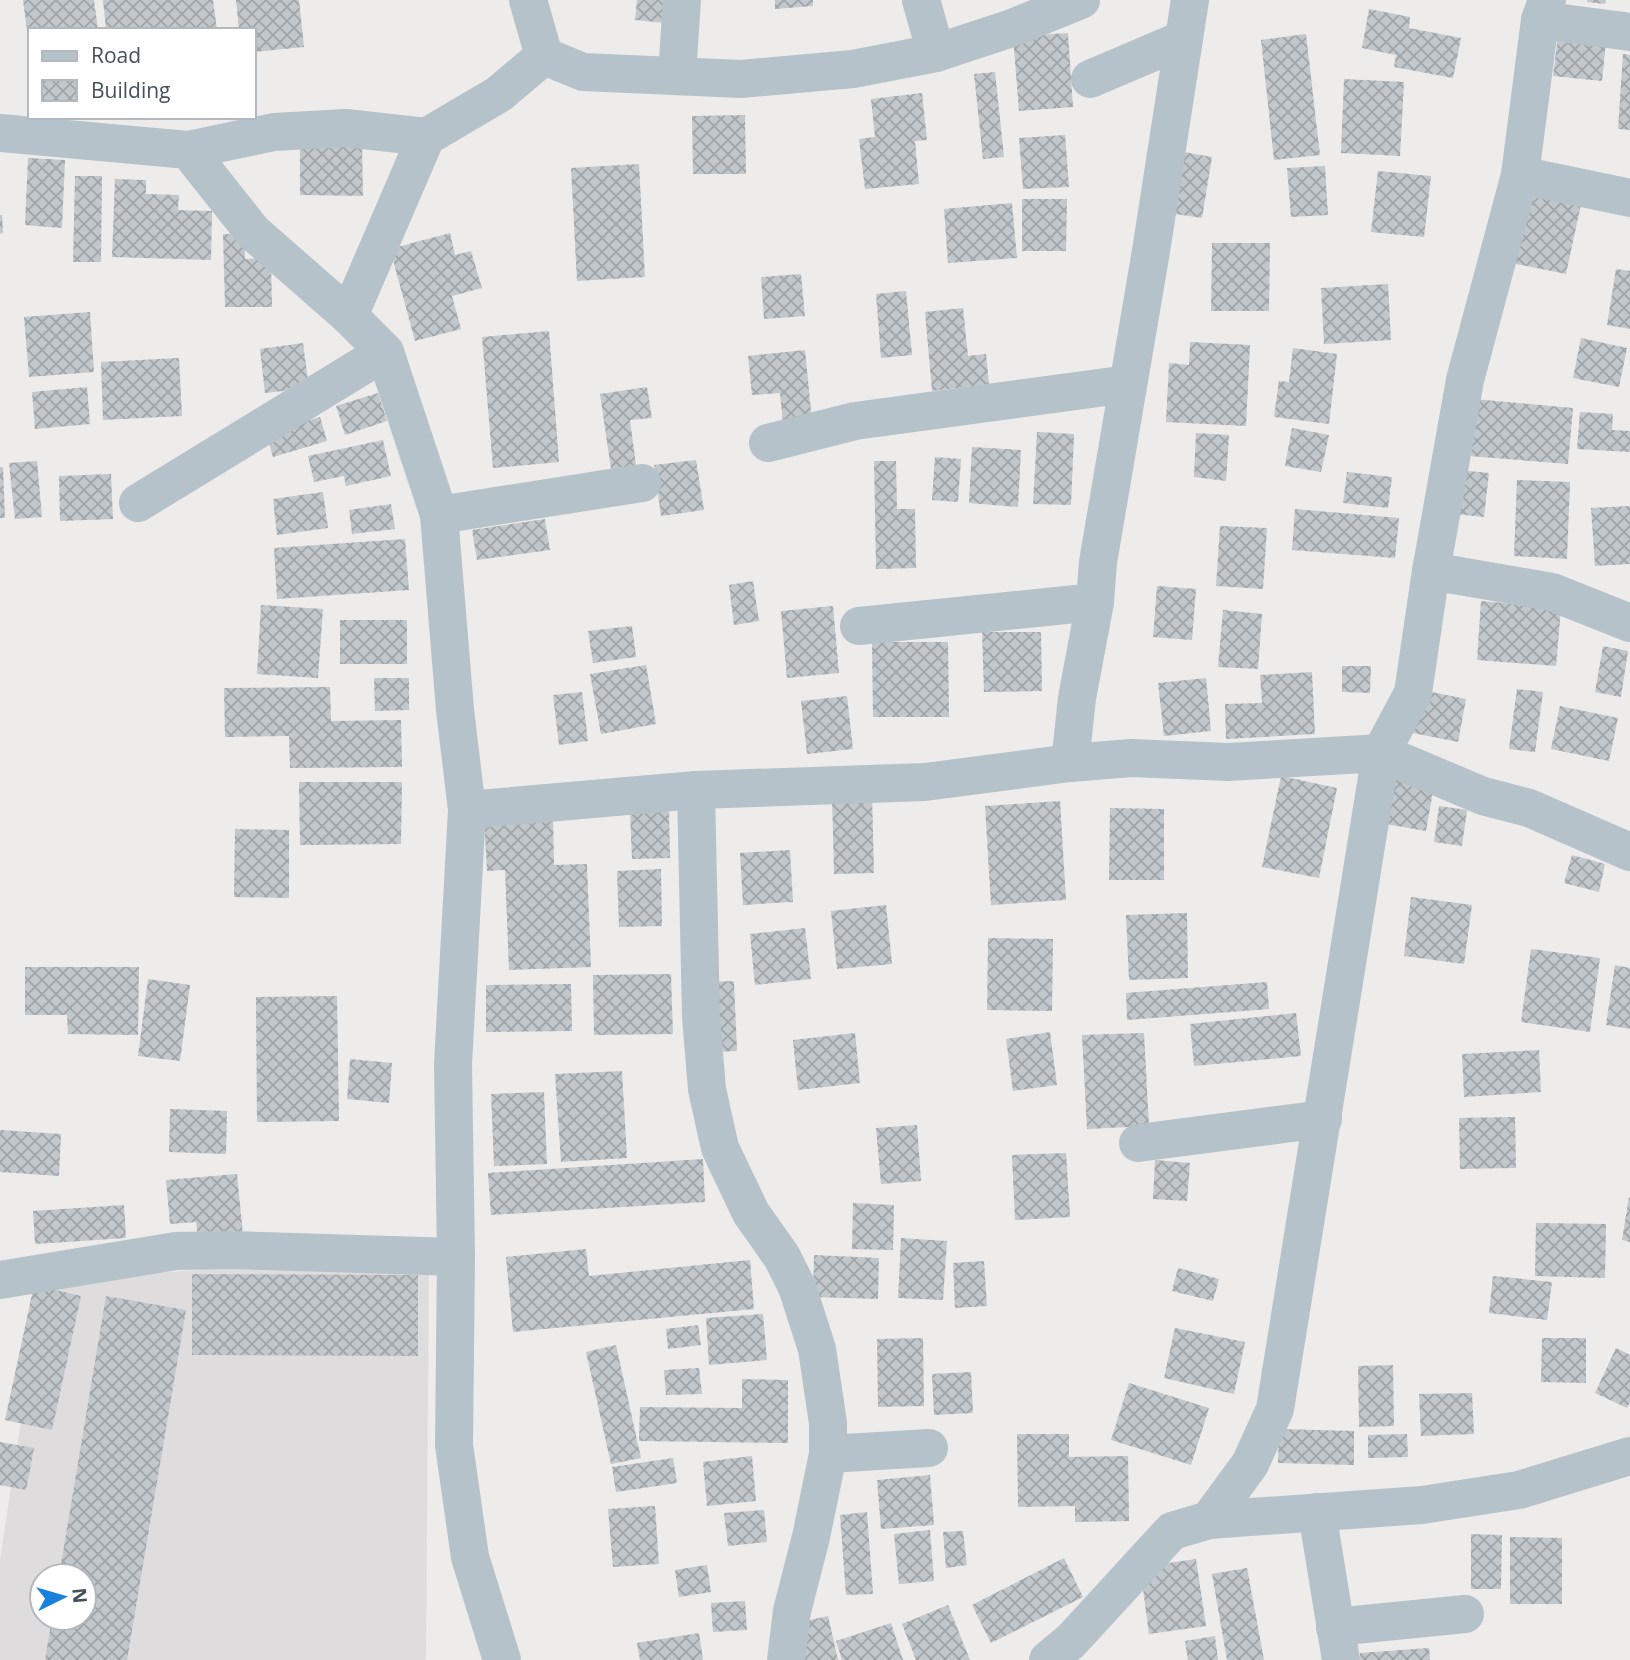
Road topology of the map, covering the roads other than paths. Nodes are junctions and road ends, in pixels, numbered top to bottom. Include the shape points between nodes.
1 (528, 0) edge
2 (682, 0) edge
3 (921, 0) edge
4 (1081, 0) edge
5 (1190, 0) edge
6 (1544, 10) edge
7 (1630, 32) edge
8 (1184, 39) junction
9 (936, 53) junction
10 (544, 56) junction
11 (677, 75) junction
12 (1090, 79) dead end
13 (0, 133) edge
14 (426, 137) junction
15 (188, 150) junction
16 (1520, 175) junction
17 (1630, 198) edge
18 (349, 316) junction
19 (385, 352) junction
20 (1128, 384) junction
21 (768, 443) dead end
22 (642, 483) dead end
23 (138, 503) dead end
24 (439, 515) junction
25 (1431, 571) junction
26 (1095, 602) junction
27 (1630, 623) edge
28 (859, 626) dead end
29 (1381, 753) junction
30 (1070, 763) junction
31 (696, 790) junction
32 (467, 810) junction
33 (1630, 852) edge
34 (1323, 1119) junction
35 (1138, 1143) dead end
36 (456, 1257) junction
37 (0, 1280) edge
38 (929, 1448) dead end
39 (828, 1454) junction
40 (1630, 1456) edge
41 (1317, 1512) junction
42 (1209, 1520) junction
43 (1465, 1614) dead end
44 (1338, 1643) edge
45 (502, 1660) edge
46 (786, 1660) edge
47 (1048, 1660) edge

1 - 10 street
2 - 11 street
3 - 9 street
4 - 9 street
5 - 8 street
6 - 7 street
6 - 16 street
8 - 12 street
8 - 20 street
9 - 11 street via 853,69 753,78
10 - 11 street via 583,72
10 - 14 street via 499,94
13 - 15 street
14 - 15 street via 346,128 274,132
14 - 18 street
15 - 18 street via 254,232
16 - 17 street
16 - 25 street via 1465,380
18 - 19 street
19 - 23 street
19 - 24 street
20 - 21 street via 855,421
20 - 26 street
22 - 24 street
24 - 32 street
25 - 27 street via 1552,592
25 - 29 street via 1413,693
26 - 28 street
26 - 30 street
29 - 30 street via 1228,762 1131,758
29 - 33 street via 1483,796 1529,808
29 - 34 street
30 - 31 street via 925,782
31 - 32 street
31 - 39 street via 707,1088 720,1148 751,1213 797,1287 817,1349
32 - 36 street via 453,1064
34 - 35 street
34 - 42 street via 1275,1409 1250,1464
36 - 37 street via 176,1251
36 - 45 street via 454,1445 470,1557
38 - 39 street
39 - 46 street via 792,1611
40 - 41 street via 1519,1490 1422,1505
41 - 42 street
41 - 44 street
42 - 47 street via 1172,1531
43 - 44 street

